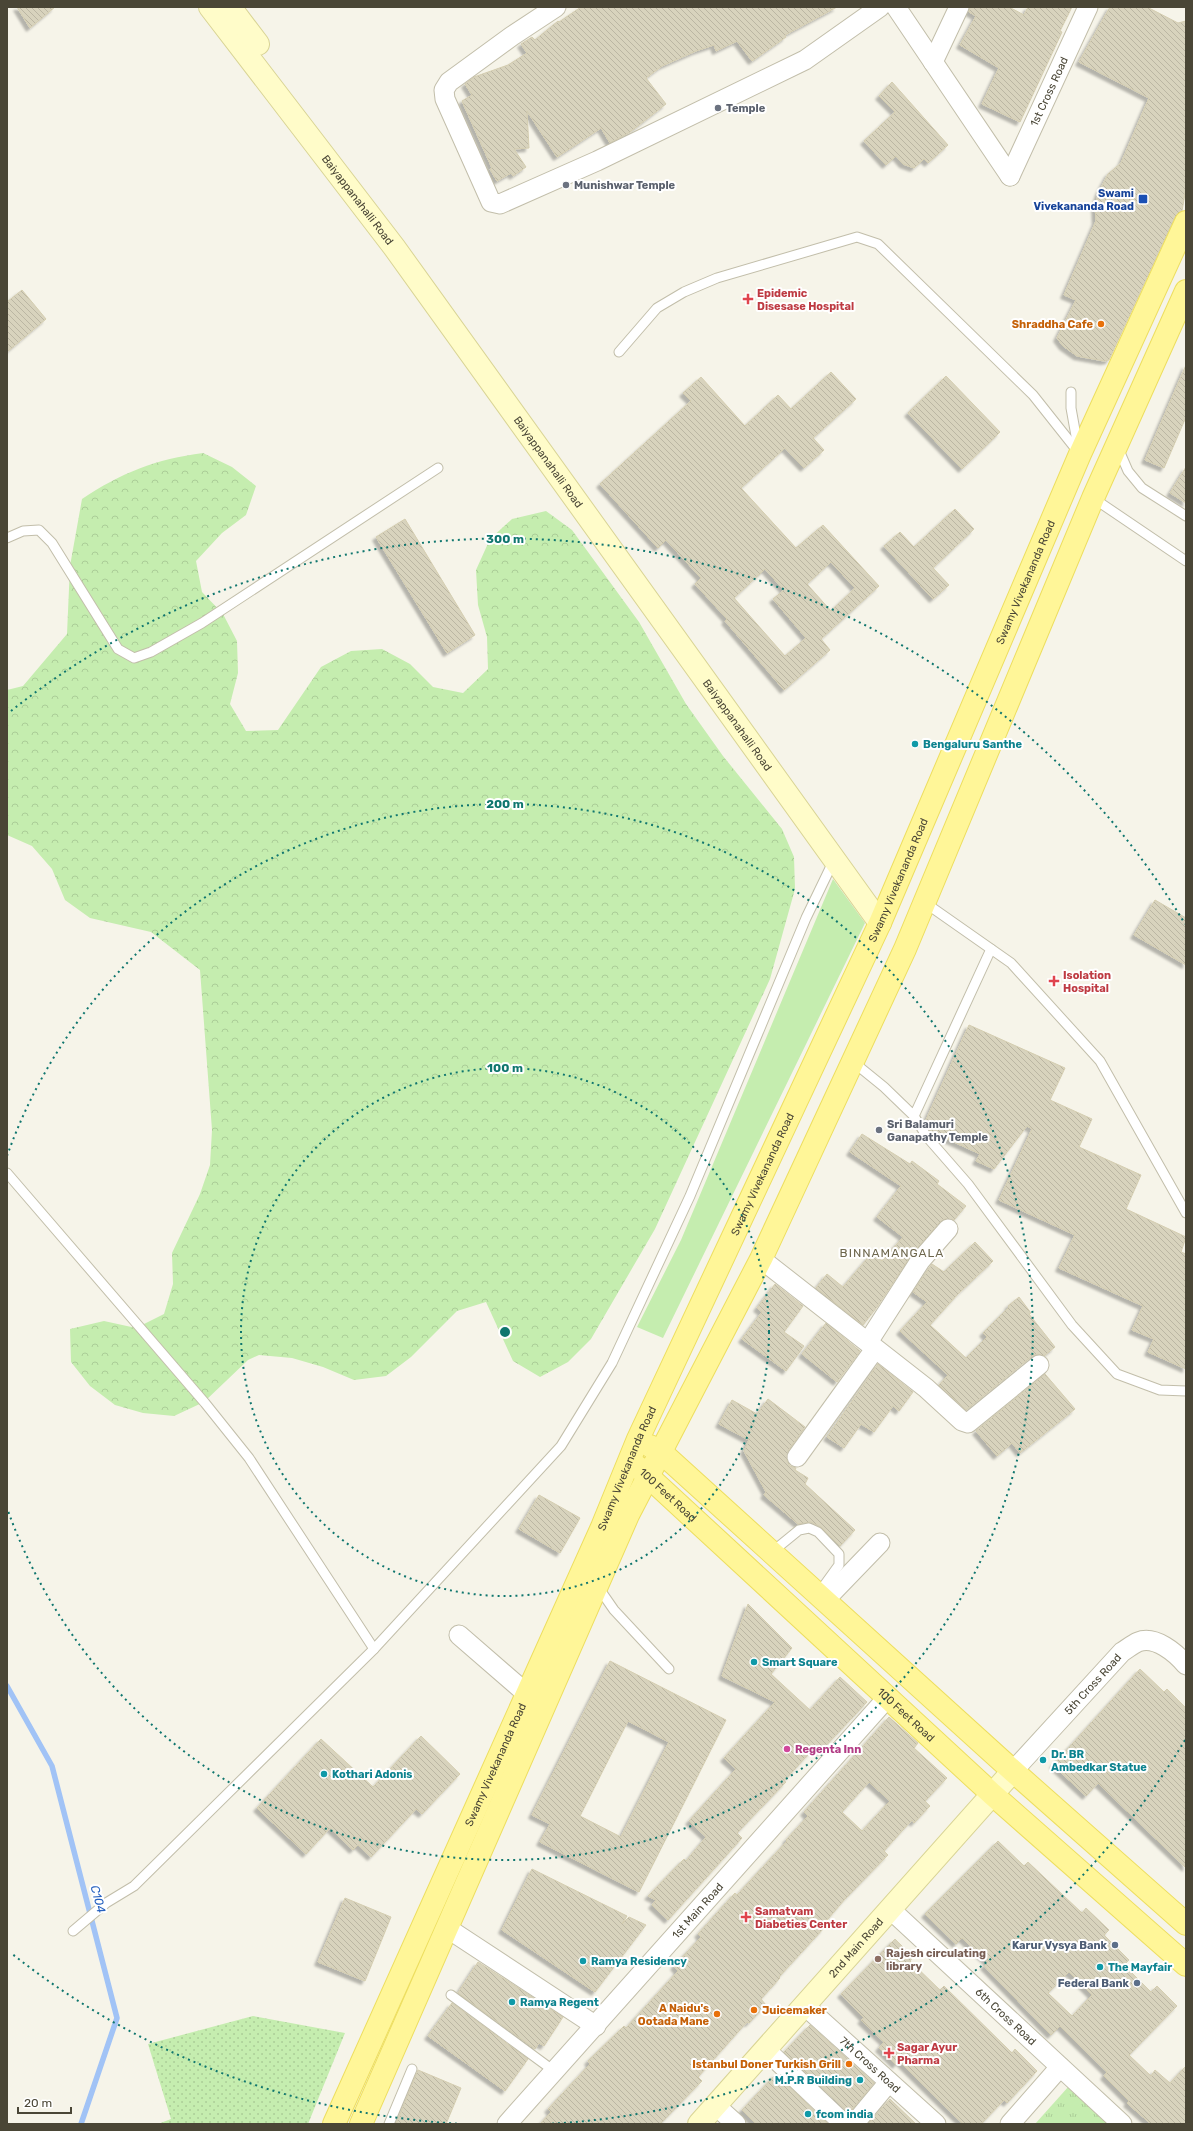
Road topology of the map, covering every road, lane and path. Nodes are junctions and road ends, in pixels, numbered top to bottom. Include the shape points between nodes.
1 (195, 7) edge
2 (210, 7) edge
3 (230, 7) edge
4 (556, 7) edge
5 (880, 7) edge
6 (896, 7) edge
7 (959, 7) edge
8 (1088, 7) edge
9 (933, 62) junction
10 (1186, 222) edge
11 (1186, 291) edge
12 (448, 323) junction
13 (620, 352) dead end
14 (1071, 392) dead end
15 (1117, 445) junction
16 (1080, 454) junction
17 (438, 468) dead end
18 (1093, 498) junction
19 (1186, 516) edge
20 (7, 538) edge
21 (1186, 561) edge
22 (834, 858) junction
23 (924, 902) junction
24 (880, 923) junction
25 (991, 949) junction
26 (852, 1062) junction
27 (914, 1116) junction
28 (7, 1173) edge
29 (1186, 1213) edge
30 (948, 1229) dead end
31 (761, 1259) junction
32 (872, 1345) junction
33 (1039, 1365) dead end
34 (1186, 1390) edge
35 (638, 1439) junction
36 (662, 1453) junction
37 (797, 1457) dead end
38 (629, 1460) junction
39 (649, 1475) junction
40 (880, 1542) dead end
41 (772, 1552) junction
42 (597, 1585) junction
43 (822, 1597) junction
44 (459, 1635) dead end
45 (374, 1649) junction
46 (1182, 1653) edge
47 (669, 1669) dead end
48 (527, 1694) junction
49 (888, 1696) junction
50 (1013, 1771) junction
51 (992, 1794) junction
52 (890, 1909) junction
53 (1186, 1924) edge
54 (447, 1928) junction
55 (74, 1931) dead end
56 (1186, 1965) edge
57 (451, 1995) dead end
58 (804, 2005) junction
59 (596, 2026) junction
60 (765, 2049) junction
61 (1060, 2067) junction
62 (412, 2068) dead end
63 (554, 2071) junction
64 (889, 2082) junction
65 (715, 2105) junction
66 (334, 2124) edge
67 (361, 2124) edge
68 (389, 2124) edge
69 (507, 2124) edge
70 (699, 2124) edge
71 (736, 2124) edge
72 (844, 2124) edge
73 (854, 2124) edge
74 (936, 2124) edge
75 (1010, 2124) edge
76 (1122, 2124) edge

1 - 12 street via 396,274
2 - 12 street, Baiyappanahalli Road via 394,247
3 - 12 street via 417,255
4 - 5 street via 449,82 444,90 445,99 494,204 500,204 597,161 805,60
6 - 9 street
7 - 9 street
8 - 9 street, 1st Cross Road via 1010,176
10 - 16 main road, Swamy Vivekananda Road
11 - 15 main road, Swamy Vivekananda Road
12 - 22 street, Baiyappanahalli Road
13 - 16 lane via 656,308 684,292 717,278 857,237 878,244 1033,395
14 - 16 lane via 1071,408
15 - 18 main road, Swamy Vivekananda Road
15 - 19 lane via 1128,471 1142,488
16 - 24 main road, Swamy Vivekananda Road
17 - 20 lane via 202,623 151,652 134,658 118,649 52,543 39,530 23,531
18 - 21 lane
18 - 23 main road, Swamy Vivekananda Road
22 - 24 street, Baiyappanahalli Road
22 - 45 lane via 806,918 690,1196 612,1363 561,1446
23 - 25 lane
23 - 26 main road, Swamy Vivekananda Road
24 - 35 main road, Swamy Vivekananda Road
25 - 27 lane
25 - 29 lane via 1011,963 1100,1061
26 - 27 lane via 884,1087
26 - 31 main road, Swamy Vivekananda Road
27 - 34 lane via 927,1137 968,1184 1072,1325 1117,1374 1160,1390
28 - 45 lane via 205,1403 249,1458
30 - 32 street via 920,1261
31 - 32 street
31 - 36 main road, Swamy Vivekananda Road
32 - 33 street via 962,1421 968,1423
32 - 37 street
35 - 36 main road
35 - 38 main road, Swamy Vivekananda Road
36 - 39 main road, Swamy Vivekananda Road
36 - 41 main road
38 - 39 main road, 100 Feet Road
38 - 48 main road, Swamy Vivekananda Road via 602,1527
39 - 42 main road, Swamy Vivekananda Road
39 - 49 main road, 100 Feet Road
40 - 43 street
41 - 43 main road
41 - 43 lane via 799,1530 809,1528 818,1532 839,1554 840,1565
42 - 47 lane via 614,1610
42 - 54 main road, Swamy Vivekananda Road
43 - 50 main road
44 - 48 street
45 - 55 lane via 134,1886 106,1903
46 - 50 street, 5th Cross Road via 1156,1642 1139,1641 1122,1652
48 - 66 main road, Swamy Vivekananda Road
49 - 51 main road, 100 Feet Road
49 - 59 street, 1st Main Road
50 - 51 street, 2nd Main Road
50 - 53 main road
51 - 52 street, 2nd Main Road
51 - 56 main road, 100 Feet Road
52 - 58 street, 2nd Main Road
52 - 61 street, 6th Cross Road
54 - 59 street
54 - 67 main road, Swamy Vivekananda Road
57 - 63 lane
58 - 60 street, 2nd Main Road
58 - 64 street, 7th Cross Road
59 - 63 street, 1st Main Road
60 - 65 street, 2nd Main Road
60 - 72 street
61 - 75 street
61 - 76 street, 6th Cross Road
62 - 68 lane
63 - 69 street, 1st Main Road
64 - 73 street
64 - 74 street, 7th Cross Road
65 - 70 street, 2nd Main Road
65 - 71 street

